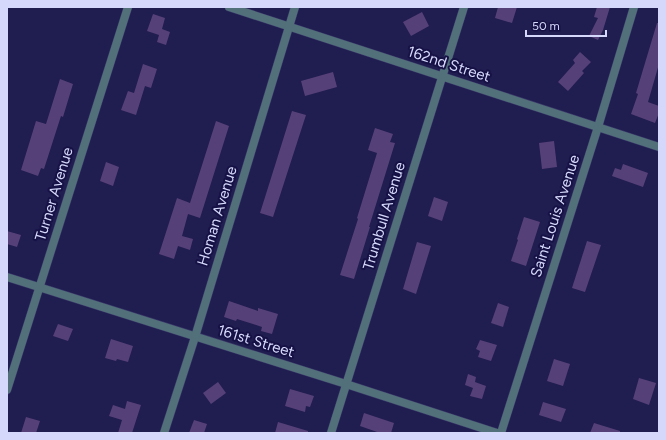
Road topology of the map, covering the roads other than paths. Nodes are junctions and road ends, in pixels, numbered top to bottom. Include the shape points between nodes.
1 (128, 7) edge
2 (230, 7) edge
3 (295, 7) edge
4 (464, 7) edge
5 (634, 7) edge
6 (289, 26) junction
7 (442, 76) junction
8 (598, 127) junction
9 (659, 147) edge
10 (7, 277) edge
11 (39, 287) junction
12 (195, 336) junction
13 (346, 384) junction
14 (7, 390) edge
15 (164, 433) edge
16 (331, 433) edge
17 (497, 433) edge
18 (501, 433) edge

1 - 11 street, Turner Avenue
2 - 6 street, 162nd Street
3 - 6 street, Homan Avenue
4 - 7 street, Trumbull Avenue
5 - 8 street, Saint Louis Avenue
6 - 7 street, 162nd Street
6 - 12 street, Homan Avenue
7 - 8 street, 162nd Street
7 - 13 street, Trumbull Avenue
8 - 9 street, 162nd Street
8 - 18 street, Saint Louis Avenue
10 - 11 street, 161st Street
11 - 12 street, 161st Street
11 - 14 street, Turner Avenue
12 - 13 street, 161st Street
12 - 15 street, Homan Avenue
13 - 16 street, Trumbull Avenue
13 - 17 street, 161st Street

